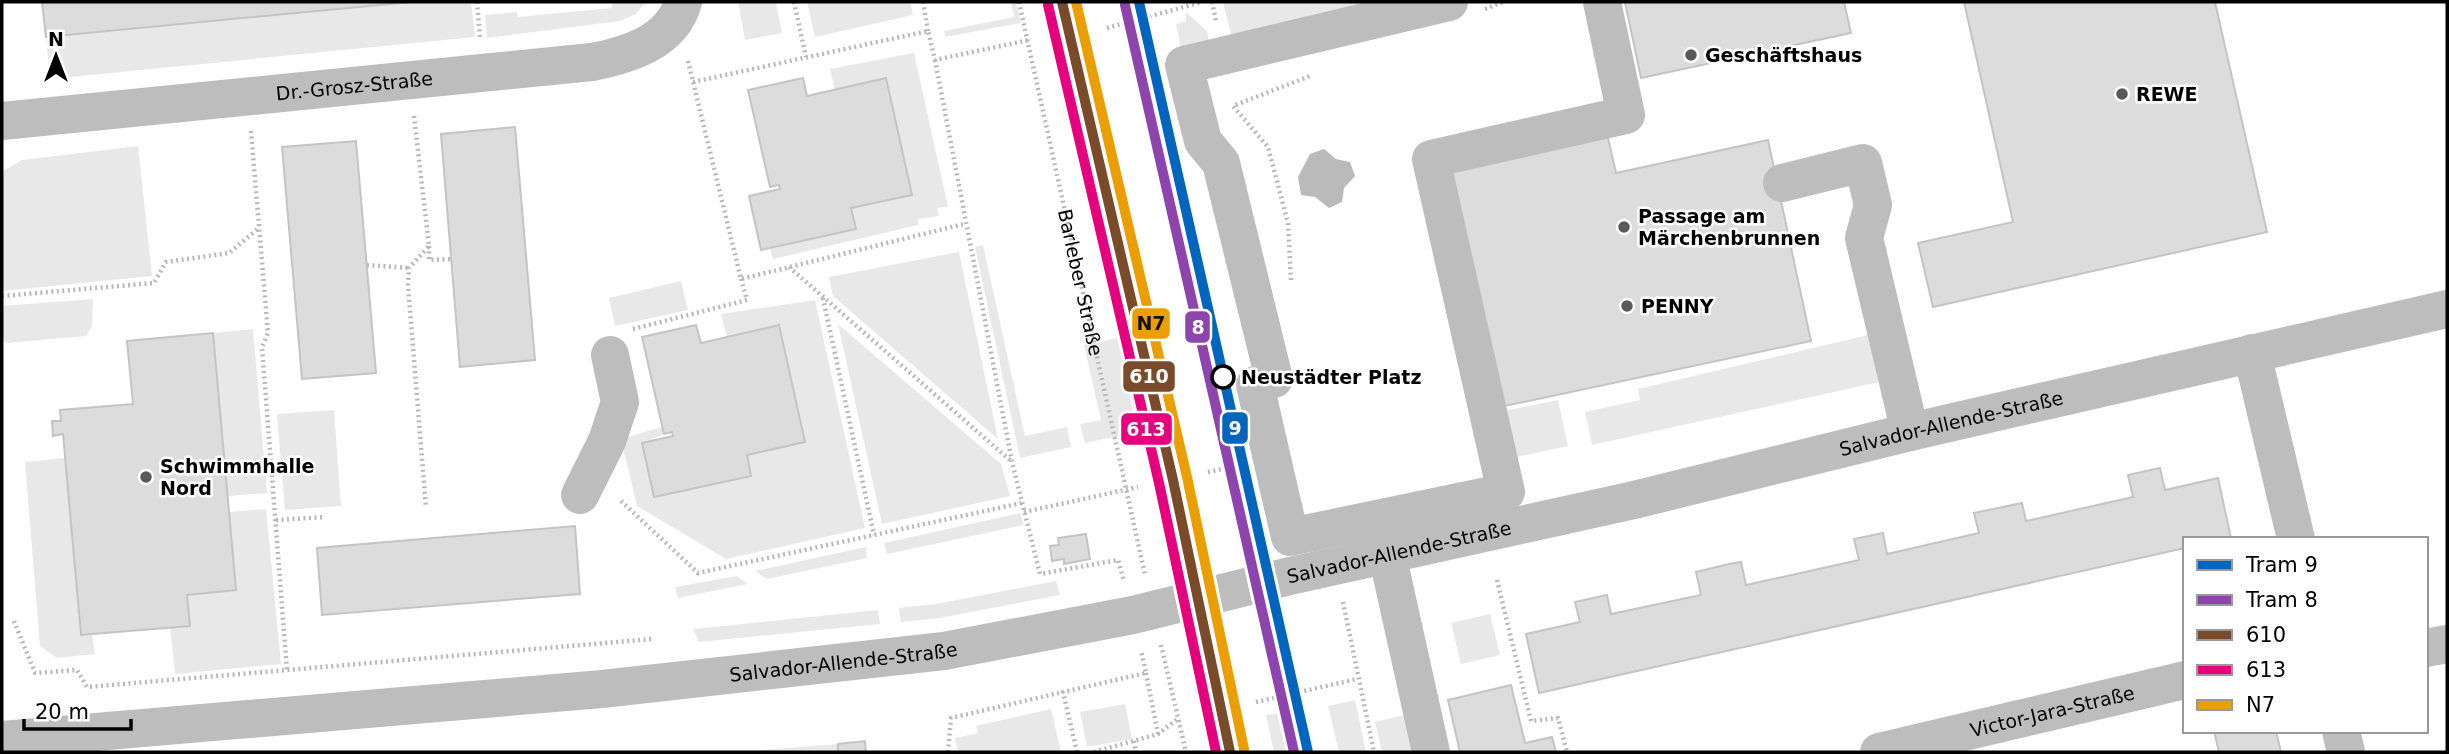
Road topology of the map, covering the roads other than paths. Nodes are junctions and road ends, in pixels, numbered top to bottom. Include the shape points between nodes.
1 (1449, 2) edge
2 (1602, 2) edge
3 (680, 9) edge
4 (1065, 19) edge
5 (2, 121) edge
6 (1782, 183) dead end
7 (2447, 309) edge
8 (2252, 353) junction
9 (610, 355) road end
10 (1910, 432) junction
11 (580, 495) dead end
12 (2296, 537) edge
13 (1387, 554) junction
14 (1196, 598) junction
15 (2447, 644) edge
16 (2428, 648) edge
17 (2183, 680) edge
18 (2341, 733) edge
19 (2, 740) edge
20 (1230, 752) edge
21 (1431, 752) edge
22 (1879, 752) edge
23 (2346, 752) edge

1 - 2 street via 1184,65 1203,141 1221,163 1274,379 1255,385 1290,537 1506,492 1431,159 1626,115
3 - 5 street, Dr.-Grosz-Straße via 647,45 592,62
4 - 14 street via 1173,480
6 - 10 street via 1863,163 1874,205 1864,238
7 - 8 street, Salvador-Allende-Straße
8 - 10 street, Salvador-Allende-Straße
8 - 12 street
9 - 11 street via 620,402
10 - 13 street, Salvador-Allende-Straße via 1634,500
13 - 14 street, Salvador-Allende-Straße
13 - 21 street
14 - 19 street, Salvador-Allende-Straße via 1133,615 853,664
14 - 20 street
15 - 16 street
17 - 22 street, Victor-Jara-Straße
18 - 23 street

